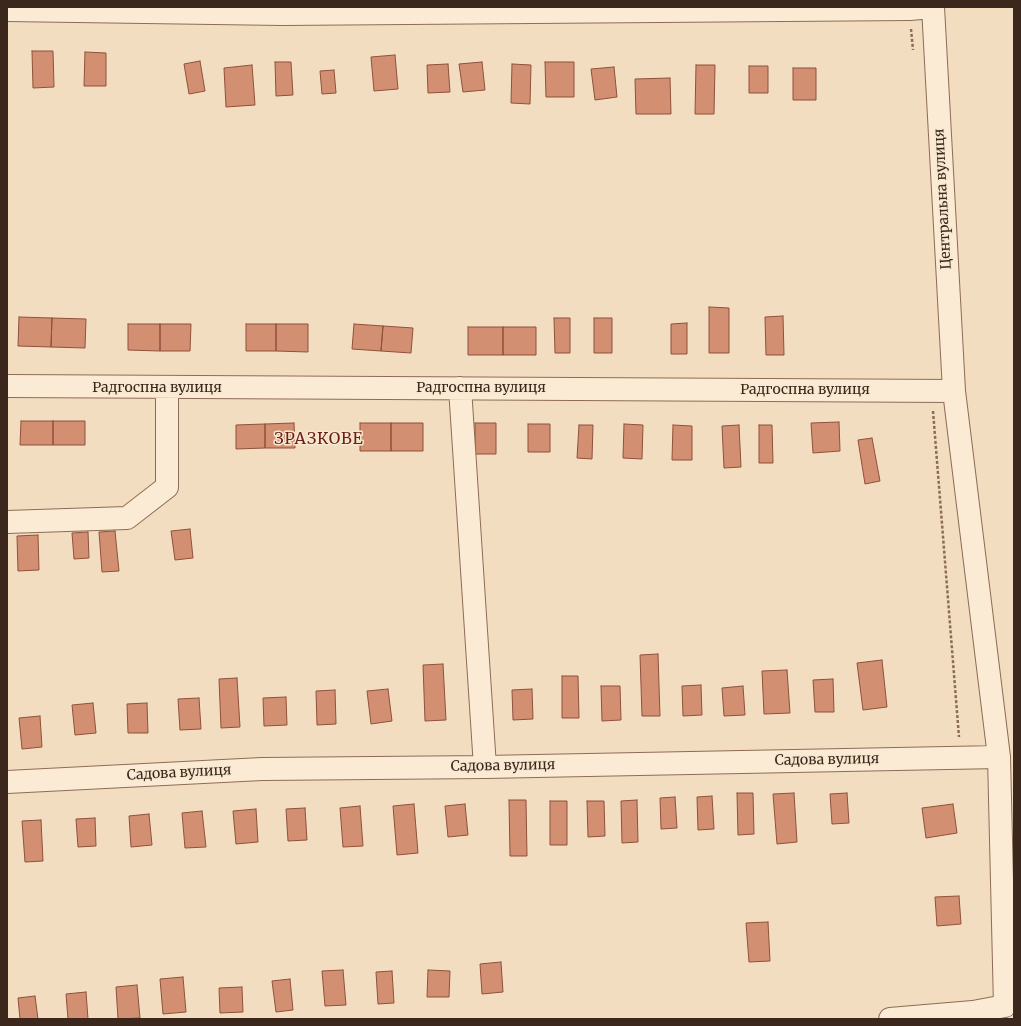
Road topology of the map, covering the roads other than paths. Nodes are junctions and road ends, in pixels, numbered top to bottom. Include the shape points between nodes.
1 (933, 7) edge
2 (7, 10) edge
3 (7, 386) edge
4 (167, 388) junction
5 (460, 388) junction
6 (954, 391) junction
7 (7, 522) edge
8 (999, 757) junction
9 (485, 767) junction
10 (7, 782) edge
11 (890, 1019) edge

1 - 2 street via 290,14
1 - 6 street, Центральна вулиця
3 - 4 street, Радгоспна вулиця
4 - 5 street, Радгоспна вулиця
4 - 7 street via 167,487 127,518
5 - 6 street, Радгоспна вулиця
5 - 9 street
6 - 8 street, Центральна вулиця
8 - 9 street, Садова вулиця
8 - 11 street, Центральна вулиця via 1005,1006 973,1012
9 - 10 street, Садова вулиця via 262,769

